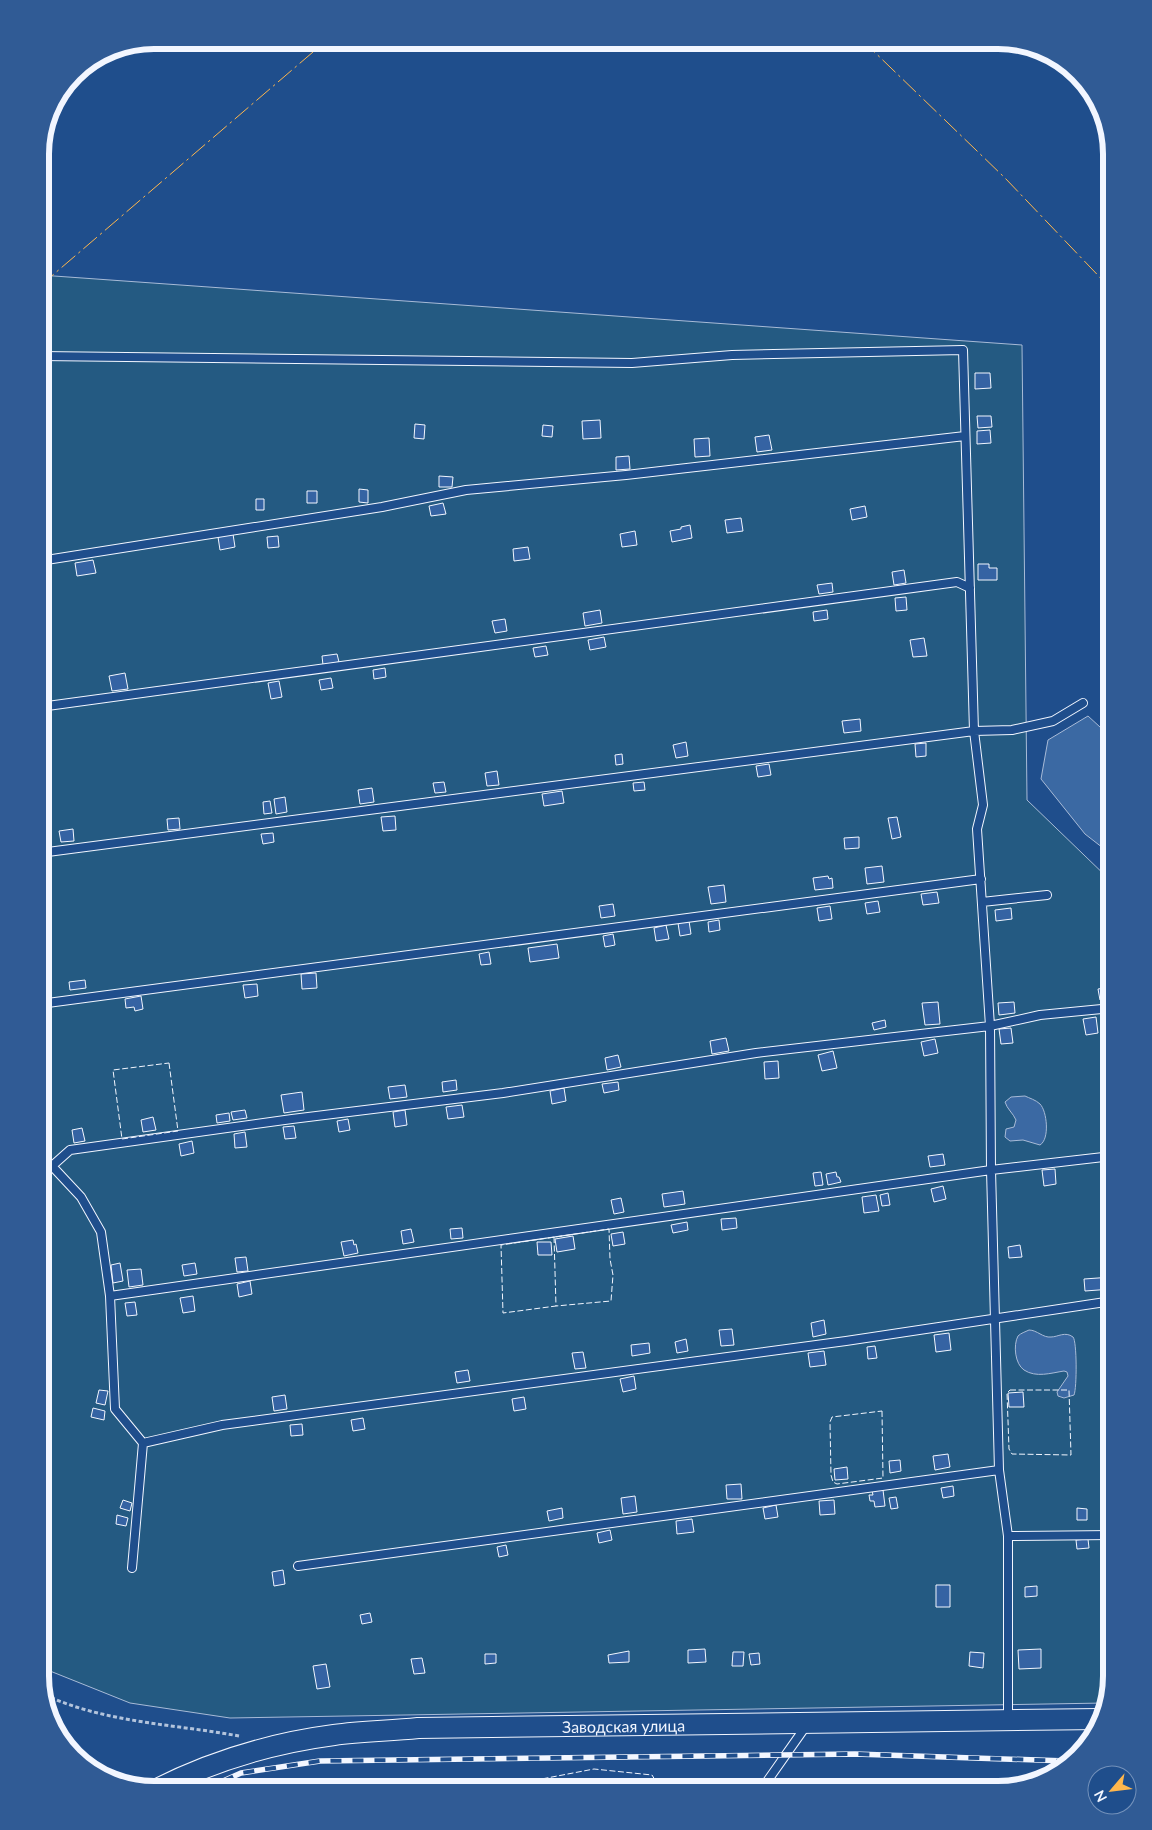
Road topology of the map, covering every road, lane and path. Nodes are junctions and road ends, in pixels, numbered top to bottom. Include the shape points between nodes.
1 (49, 356) edge
2 (965, 436) junction
3 (49, 560) edge
4 (970, 588) junction
5 (1083, 704) dead end
6 (49, 706) edge
7 (974, 731) junction
8 (49, 852) edge
9 (981, 879) junction
10 (1047, 895) dead end
11 (982, 902) junction
12 (49, 1003) edge
13 (1103, 1009) edge
14 (990, 1026) junction
15 (1103, 1157) edge
16 (49, 1164) edge
17 (52, 1166) junction
18 (990, 1170) junction
19 (110, 1296) junction
20 (1103, 1302) edge
21 (995, 1317) junction
22 (143, 1443) junction
23 (999, 1470) junction
24 (1103, 1535) edge
25 (1008, 1536) junction
26 (298, 1566) dead end
27 (132, 1568) dead end
28 (51, 1697) edge
29 (1094, 1719) edge
30 (1008, 1720) junction
31 (809, 1722) junction
32 (247, 1738) dead end
33 (173, 1781) edge
34 (767, 1781) edge

1 - 2 lane via 632,363 732,355 963,350
2 - 3 lane via 466,490 382,507
2 - 4 lane
4 - 6 lane via 957,582
4 - 7 lane
5 - 7 lane via 1053,721 1012,730
7 - 8 lane
7 - 9 lane via 983,805 977,829
9 - 11 lane
9 - 12 lane
10 - 11 lane
11 - 14 lane
13 - 14 lane via 1040,1015
14 - 17 lane via 756,1053 503,1093 70,1150
14 - 18 lane
15 - 18 lane
16 - 17 lane
17 - 19 lane via 81,1197 101,1232
18 - 19 lane
18 - 21 lane
19 - 22 lane via 115,1409
20 - 21 lane
21 - 22 lane via 846,1341 222,1425
21 - 23 lane
22 - 27 lane
23 - 25 lane
23 - 26 lane
24 - 25 lane
25 - 30 lane
28 - 32 path via 100,1714
29 - 30 street, Заводская улица
30 - 31 street, Заводская улица
31 - 33 street, Заводская улица via 418,1728 334,1735 227,1760
31 - 34 lane

